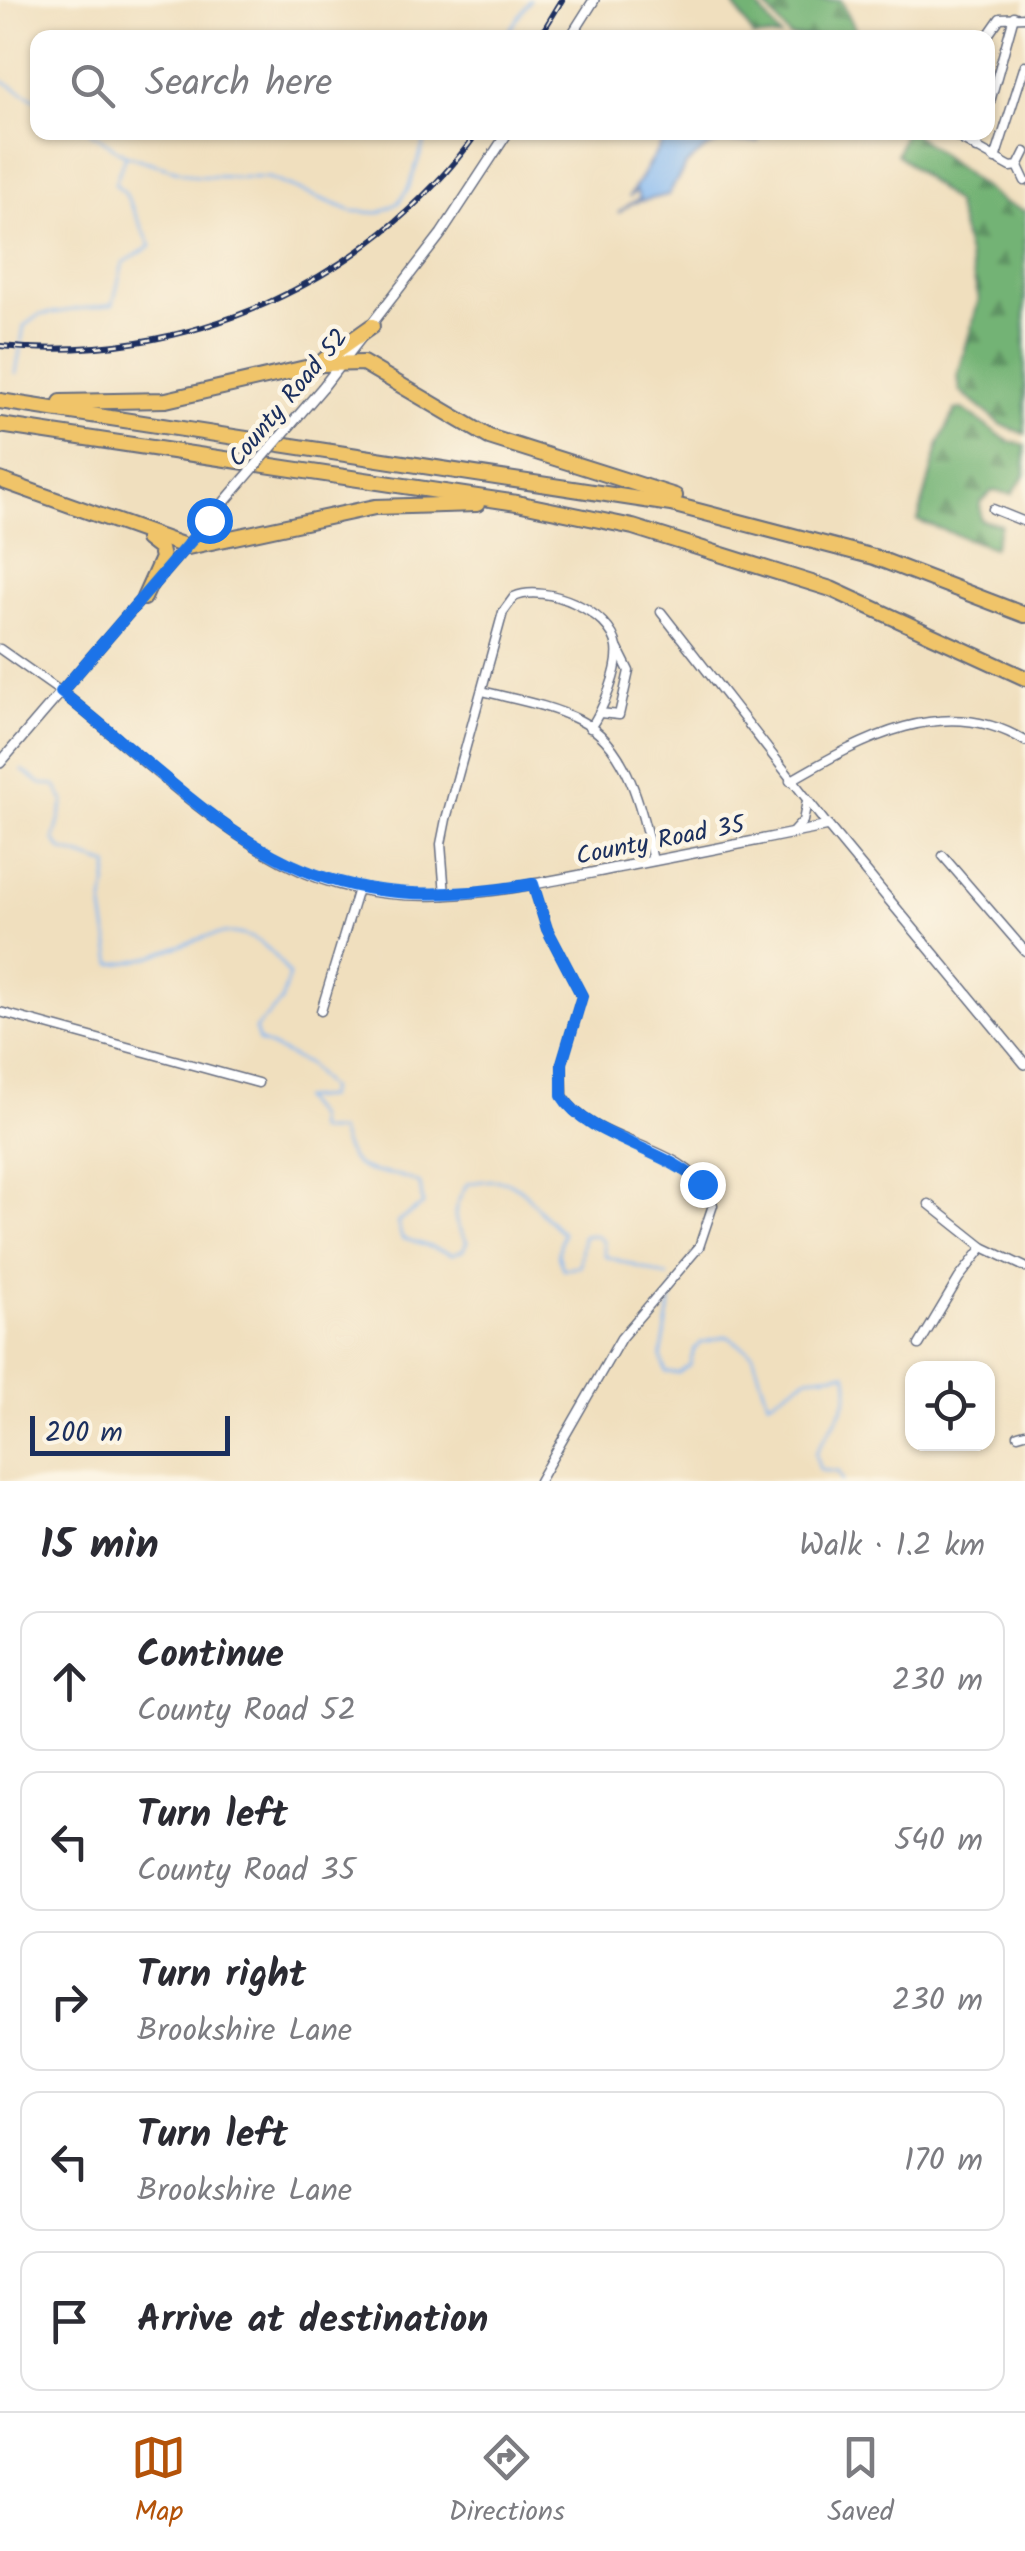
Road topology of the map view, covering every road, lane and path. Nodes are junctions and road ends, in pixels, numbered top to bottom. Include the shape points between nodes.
1 (594, 0) edge
2 (1014, 16) junction
3 (1025, 17) edge
4 (575, 30) edge
5 (990, 30) edge
6 (1025, 65) edge
7 (995, 84) edge
8 (503, 140) edge
9 (960, 140) edge
10 (979, 140) edge
11 (976, 150) junction
12 (1025, 152) edge
13 (994, 159) junction
14 (1018, 166) junction
15 (1025, 181) edge
16 (372, 326) junction
17 (344, 361) junction
18 (309, 367) junction
19 (0, 400) edge
20 (0, 425) edge
21 (0, 480) edge
22 (993, 509) dead end
23 (82, 511) junction
24 (577, 514) junction
25 (1025, 522) edge
26 (814, 539) junction
27 (188, 548) junction
28 (144, 598) junction
29 (661, 612) dead end
30 (1025, 615) edge
31 (0, 649) edge
32 (618, 649) junction
33 (1025, 678) edge
34 (482, 691) junction
35 (61, 692) junction
36 (600, 713) junction
37 (590, 728) junction
38 (1025, 741) edge
39 (0, 763) edge
40 (790, 781) junction
41 (807, 801) junction
42 (828, 826) junction
43 (791, 834) junction
44 (943, 856) dead end
45 (653, 860) junction
46 (533, 884) junction
47 (358, 889) junction
48 (445, 895) junction
49 (1025, 951) edge
50 (0, 1012) edge
51 (321, 1012) dead end
52 (1025, 1064) edge
53 (258, 1083) dead end
54 (929, 1204) dead end
55 (984, 1247) junction
56 (1025, 1267) edge
57 (919, 1345) dead end
58 (539, 1481) edge

1 - 4 street
2 - 3 street
2 - 5 street
2 - 7 street
6 - 13 street
8 - 16 street, County Road 52
9 - 11 street
10 - 11 street
11 - 13 street
12 - 14 street
13 - 14 street
14 - 15 street
16 - 17 street, County Road 52
16 - 18 highway
17 - 18 highway
17 - 26 highway via 363,363 452,418 521,450
17 - 27 street, County Road 52, bridge
18 - 19 highway via 148,402
19 - 26 highway via 635,497
20 - 24 highway
21 - 23 highway
22 - 25 street
23 - 27 highway
23 - 28 highway via 160,549
24 - 27 highway via 475,504 386,506
24 - 33 highway via 803,579
26 - 30 highway
27 - 28 street, County Road 52
28 - 35 street, County Road 52
29 - 40 street
31 - 35 street
32 - 34 street via 607,626 574,604 525,592 506,605
32 - 36 street
32 - 36 street via 629,679 618,715
34 - 37 street
34 - 48 street via 442,844
35 - 39 street, County Road 52
35 - 47 street, County Road 35 via 172,787 244,838 303,872
36 - 37 street
37 - 45 street via 613,749 632,787
38 - 40 street via 979,721 930,720 890,731
40 - 41 street
41 - 42 street
41 - 43 street via 806,815
42 - 43 street, County Road 35
42 - 52 street
43 - 45 street, County Road 35
44 - 49 street
45 - 46 street, County Road 35
46 - 48 street, County Road 35
46 - 58 street via 547,929 582,996 562,1063 562,1096 582,1117 694,1177 713,1212 699,1248 611,1353
47 - 48 street, County Road 35
47 - 51 street
50 - 53 street
54 - 55 street
55 - 56 street
55 - 57 street

